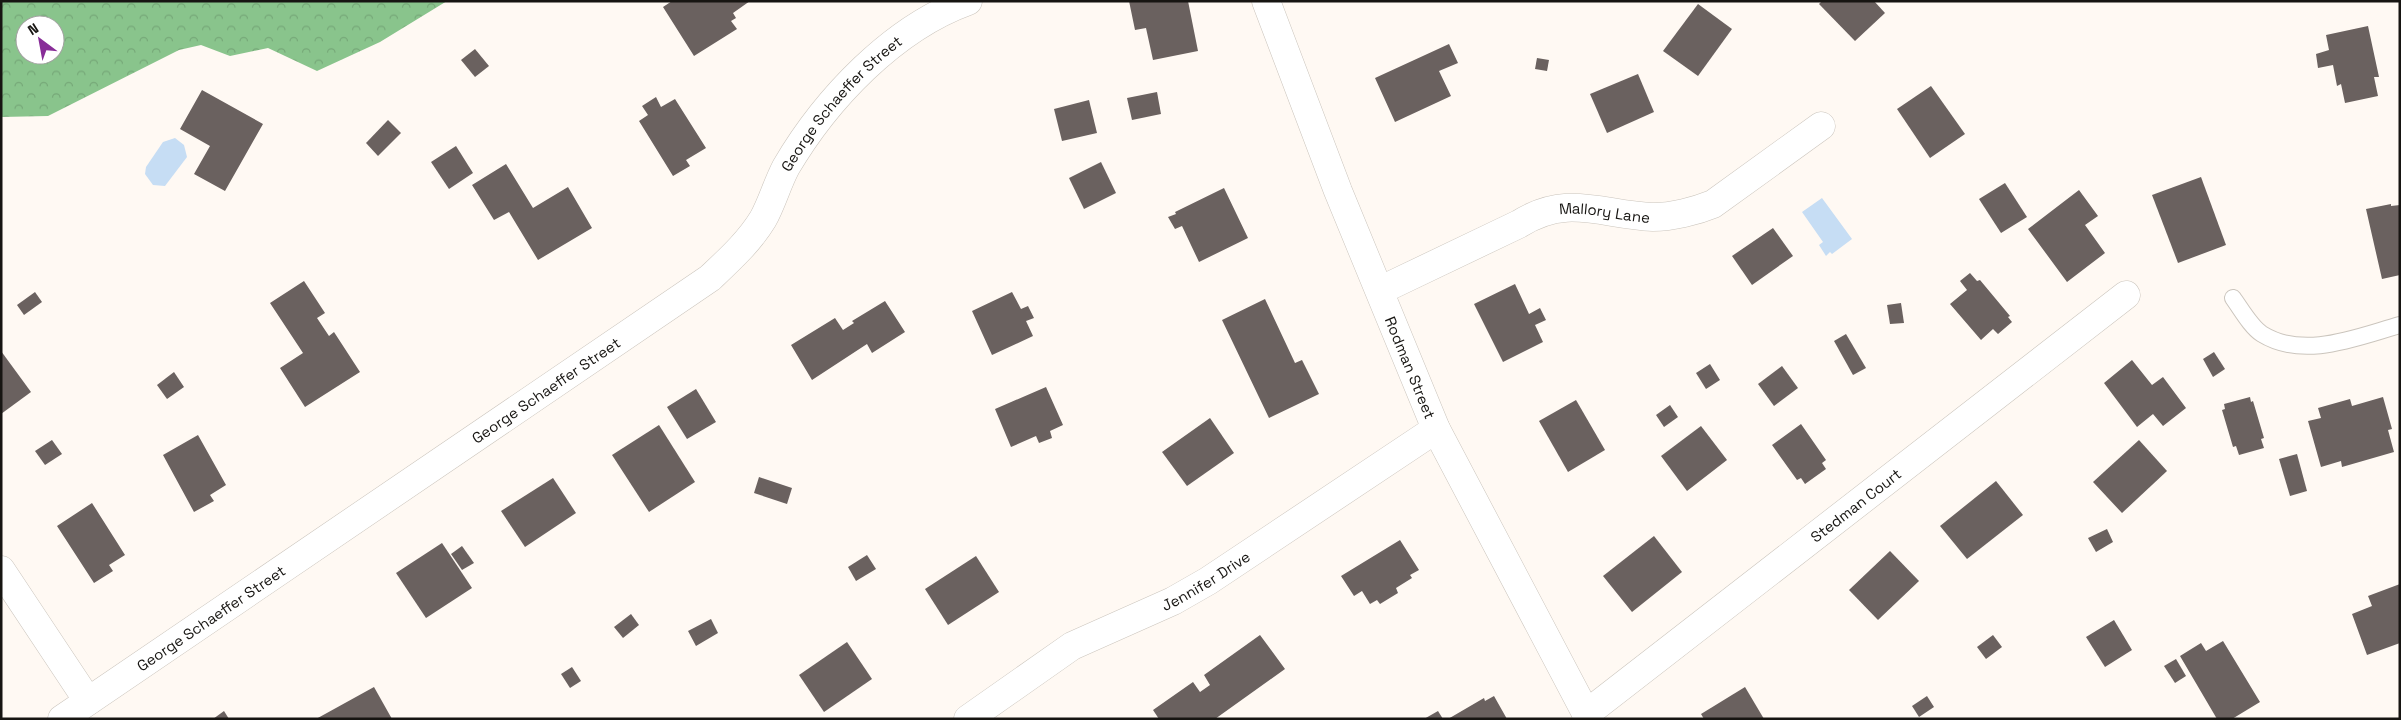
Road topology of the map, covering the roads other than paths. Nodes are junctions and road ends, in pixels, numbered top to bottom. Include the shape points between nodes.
1 (968, 1) edge
2 (1266, 1) edge
3 (1821, 126) dead end
4 (1380, 290) junction
5 (2126, 295) dead end
6 (2233, 298) dead end
7 (2400, 325) edge
8 (1436, 428) junction
9 (1, 570) edge
10 (88, 701) junction
11 (1588, 716) edge
12 (62, 719) edge
13 (968, 719) edge

1 - 10 street, George Schaeffer Street via 908,32 847,86 807,134 786,169 763,219 737,253 710,278
2 - 4 street, Rodman Street via 1338,191
3 - 4 street, Mallory Lane via 1713,204 1701,209 1655,217 1571,207 1542,211
4 - 8 street, Rodman Street
5 - 11 street, Stedman Court
6 - 7 lane via 2261,333 2288,345 2324,345
8 - 11 street, Rodman Street
8 - 13 street, Jennifer Drive via 1208,581 1173,601 1072,646
9 - 10 street
10 - 12 street, George Schaeffer Street

